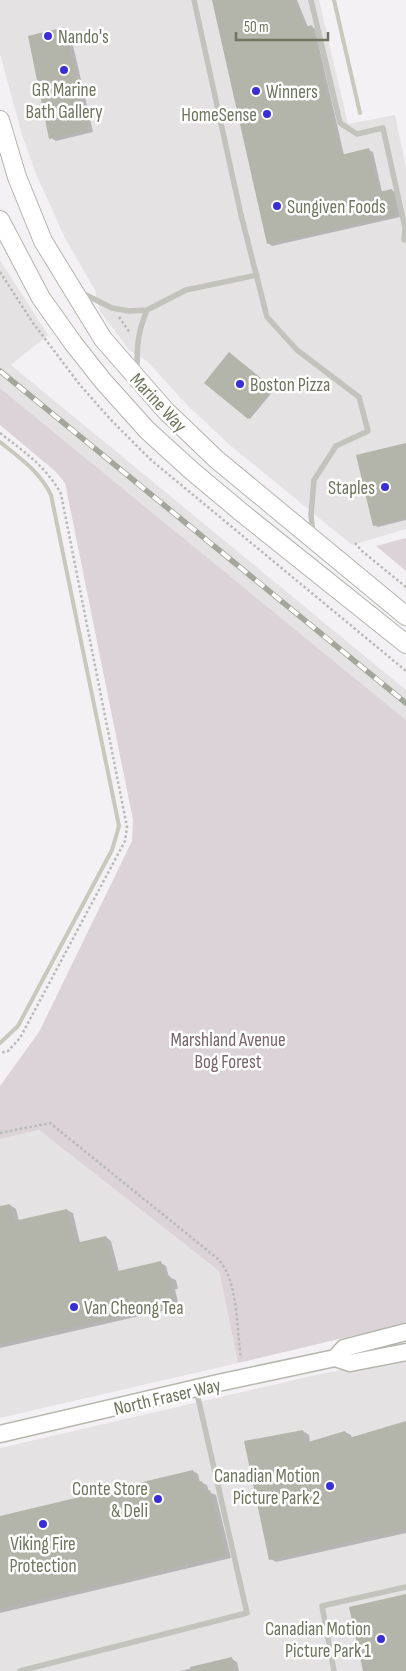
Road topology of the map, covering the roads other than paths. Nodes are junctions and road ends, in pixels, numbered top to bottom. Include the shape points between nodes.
1 (194, 0) edge
2 (311, 0) edge
3 (0, 120) edge
4 (0, 220) edge
5 (404, 240) dead end
6 (257, 274) junction
7 (71, 288) junction
8 (147, 310) junction
9 (137, 378) junction
10 (313, 540) junction
11 (406, 616) edge
12 (406, 644) edge
13 (406, 1332) edge
14 (406, 1352) edge
15 (335, 1358) junction
16 (196, 1390) junction
17 (0, 1434) edge
18 (406, 1587) edge
19 (20, 1671) edge
20 (334, 1671) edge

1 - 6 lane
2 - 5 lane via 340,123 357,134 383,128 405,228
3 - 7 main road, Marine Way via 17,177 43,241
4 - 12 main road, Marine Way via 41,298 103,381 147,430 234,506
6 - 8 lane via 186,290
6 - 10 lane via 267,317 297,350 359,397 368,431 336,446 314,480
7 - 8 lane via 112,308
7 - 9 main road, Marine Way via 102,339
8 - 9 lane via 137,341
9 - 10 main road, Marine Way via 216,459
10 - 11 main road, Marine Way
13 - 15 street, North Fraser Way via 344,1348
14 - 15 street, North Fraser Way via 350,1363
15 - 16 street, North Fraser Way
16 - 17 street, North Fraser Way
16 - 19 lane via 246,1613
18 - 20 lane via 322,1606

